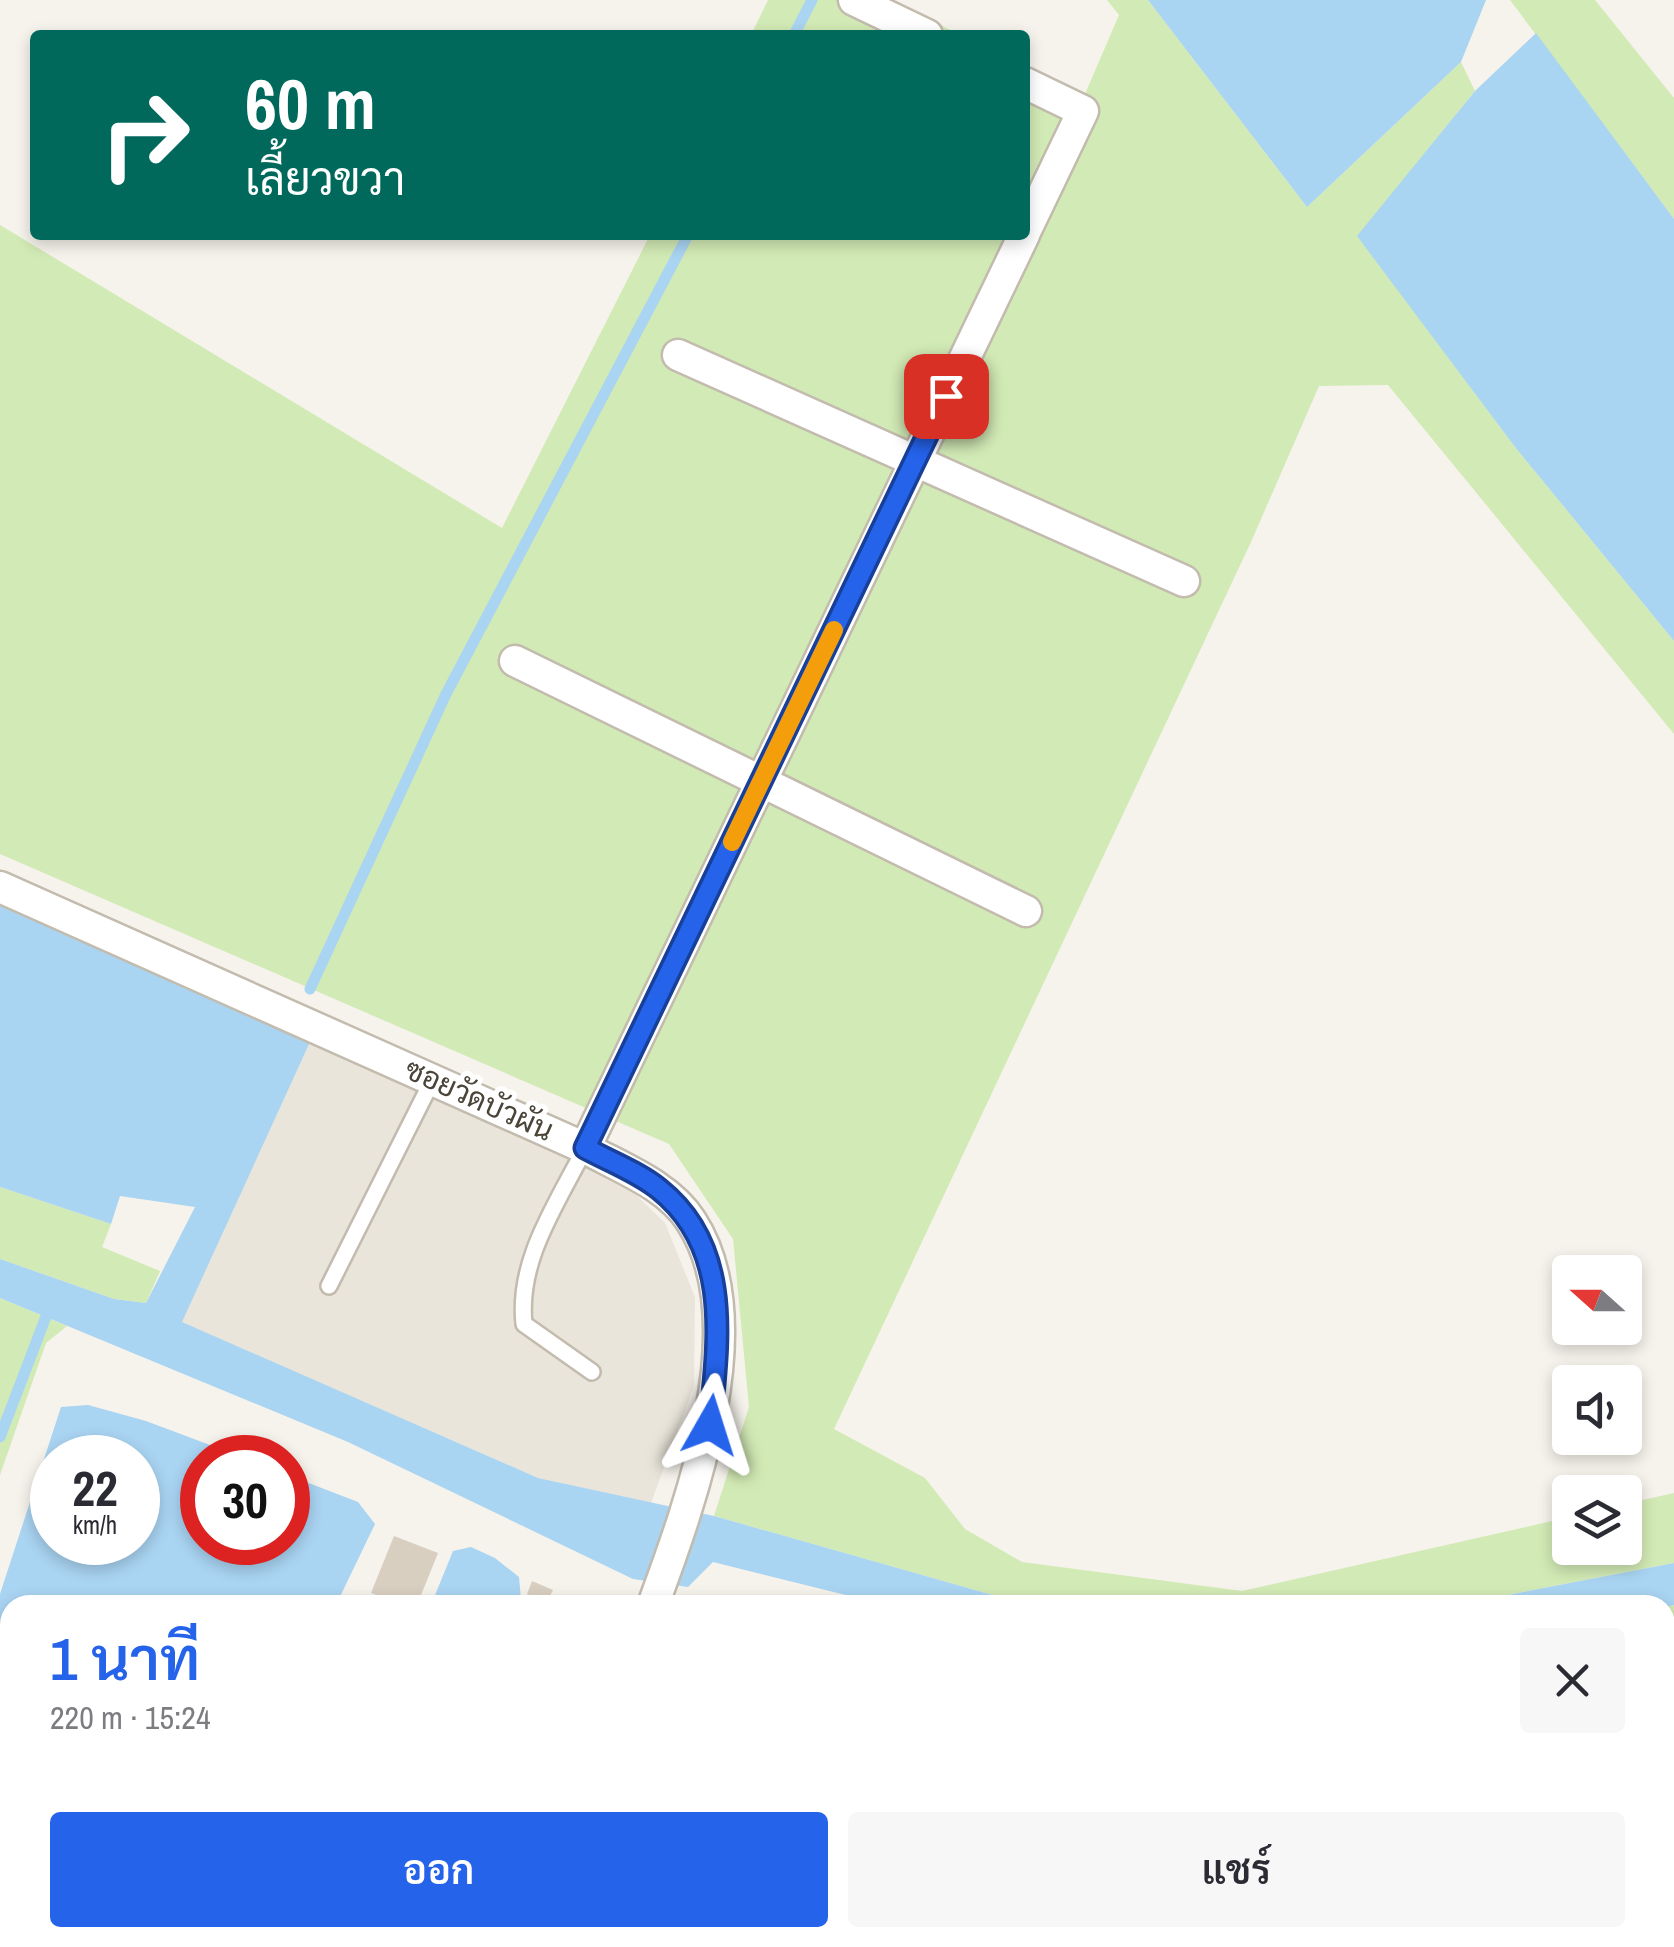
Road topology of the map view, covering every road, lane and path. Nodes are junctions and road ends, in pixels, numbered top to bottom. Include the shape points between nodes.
1 (854, 0) edge
2 (917, 30) edge
3 (1030, 84) edge
4 (1030, 221) edge
5 (1021, 240) edge
6 (678, 355) dead end
7 (915, 461) junction
8 (1184, 581) dead end
9 (514, 661) dead end
10 (761, 782) junction
11 (0, 888) edge
12 (1026, 911) dead end
13 (433, 1079) junction
14 (585, 1148) junction
15 (329, 1286) dead end
16 (592, 1372) dead end
17 (657, 1595) edge

1 - 2 street
3 - 4 street via 1083,111
5 - 7 street
6 - 7 street
7 - 8 street
7 - 10 street
9 - 10 street
10 - 12 street
10 - 14 street
11 - 13 street, ซอยวัดบัวผัน
13 - 14 street, ซอยวัดบัวผัน
13 - 15 lane
14 - 16 lane via 534,1250 521,1294 524,1324
14 - 17 street, ซอยวัดบัวผัน via 658,1188 690,1220 712,1267 718,1311 710,1425

